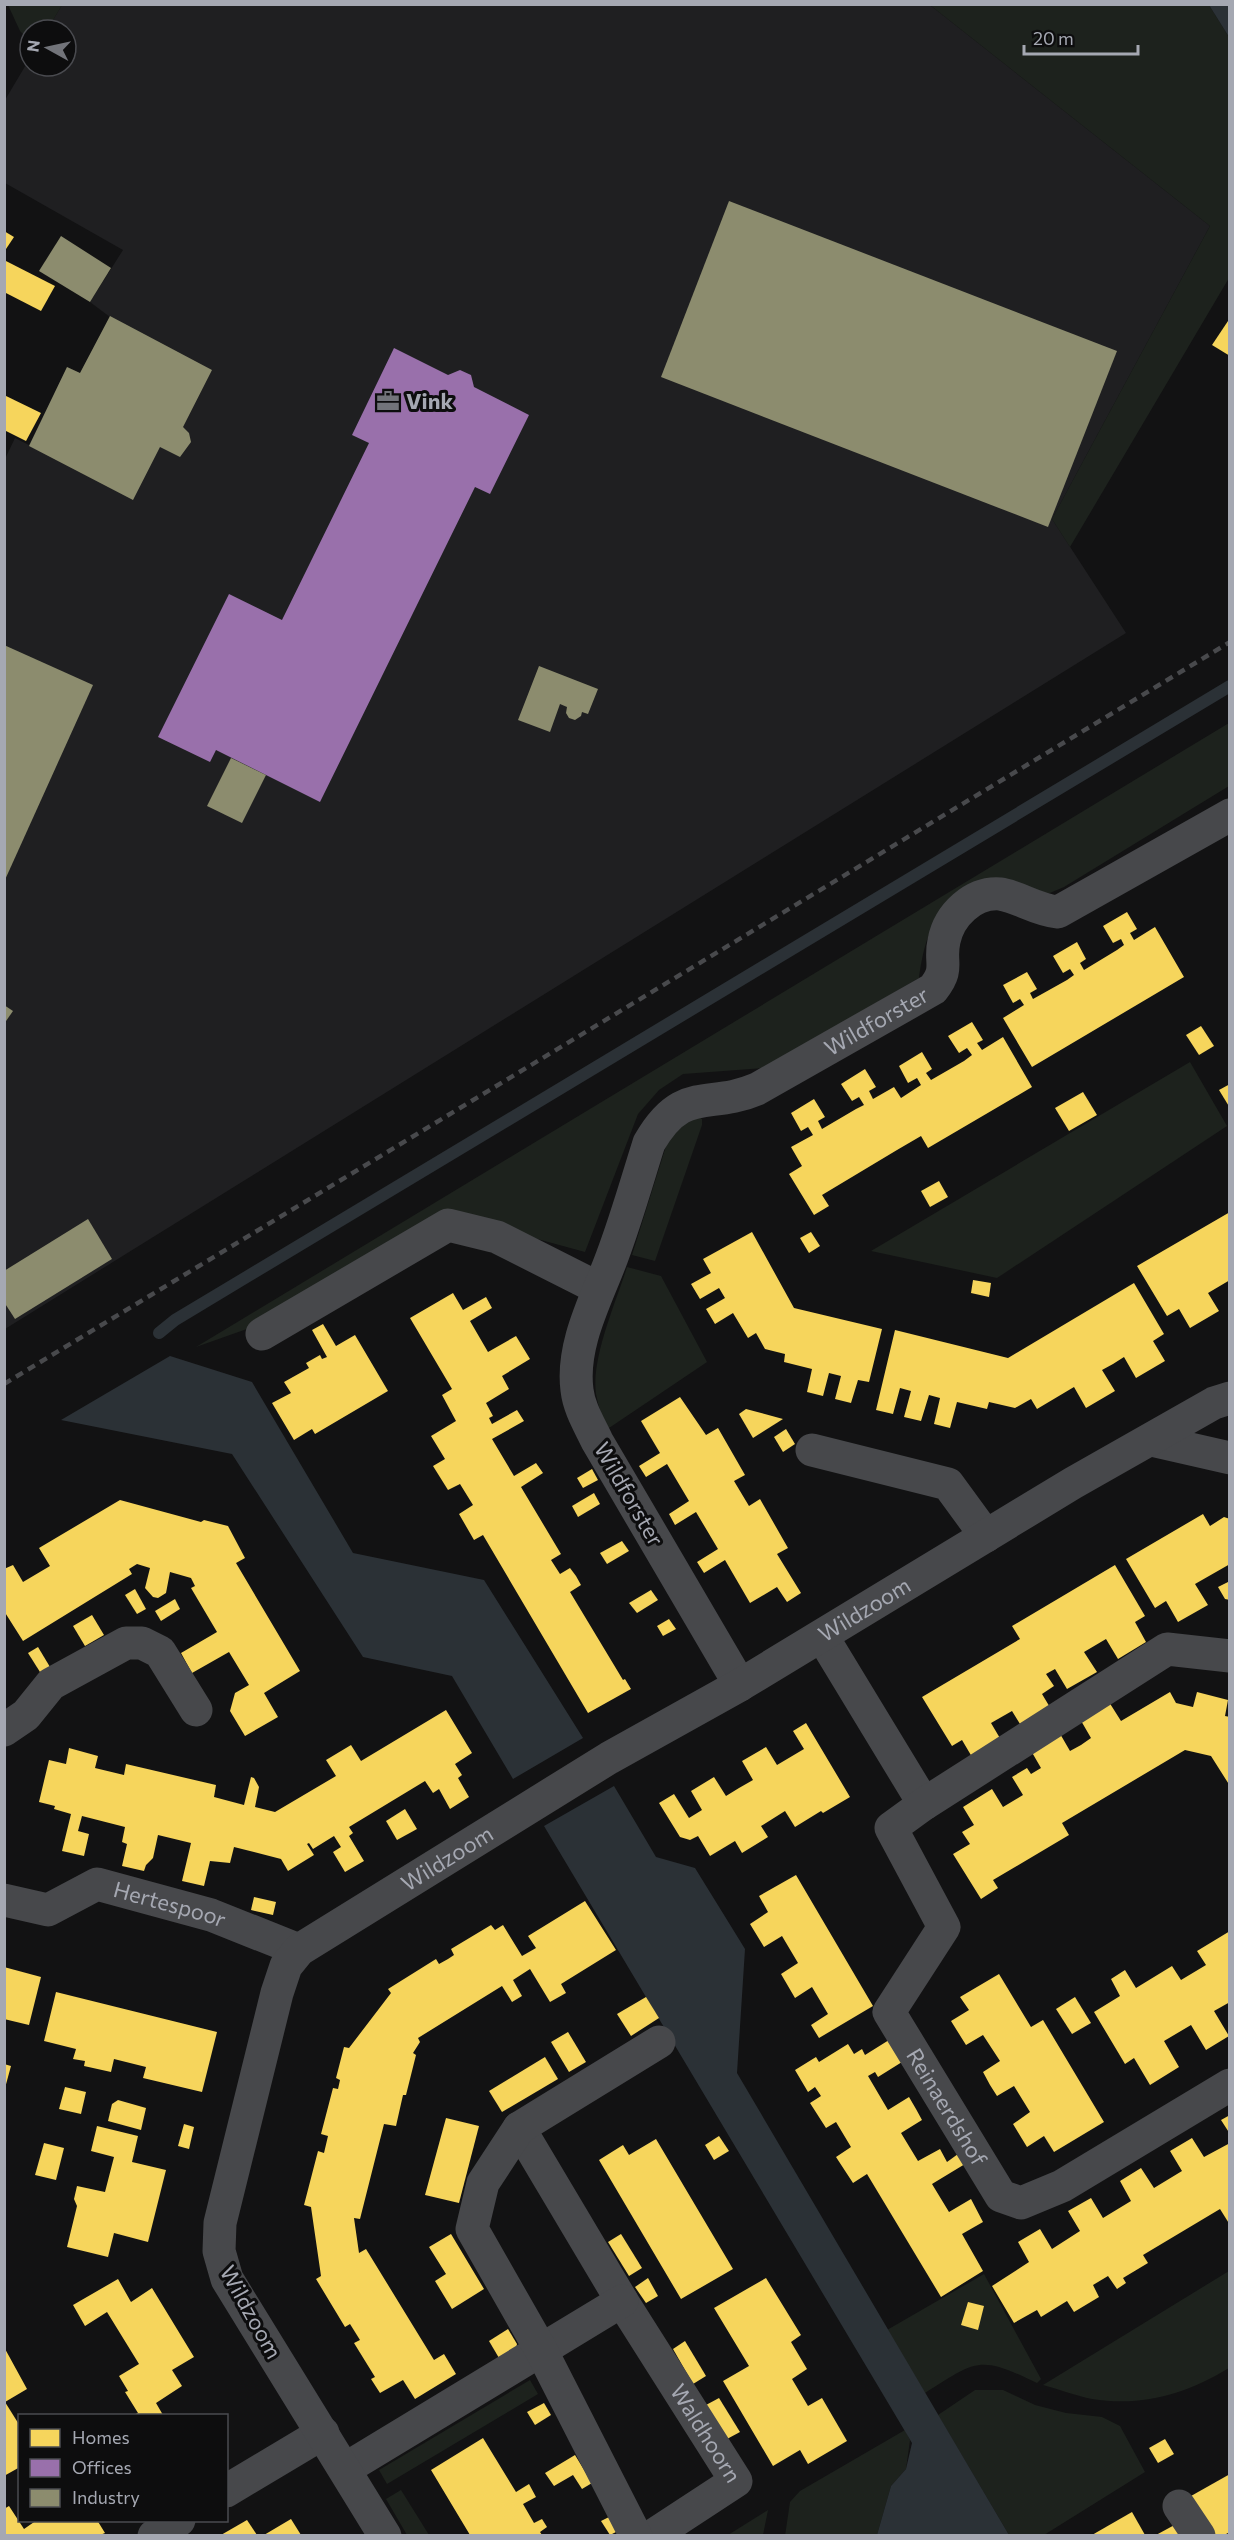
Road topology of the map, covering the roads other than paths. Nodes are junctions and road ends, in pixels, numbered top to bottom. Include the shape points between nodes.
1 (1230, 814) edge
2 (598, 1288) junction
3 (262, 1334) dead end
4 (1230, 1398) edge
5 (1151, 1440) junction
6 (812, 1450) dead end
7 (1230, 1458) edge
8 (986, 1536) junction
9 (822, 1636) junction
10 (1230, 1656) edge
11 (740, 1685) junction
12 (196, 1710) dead end
13 (4, 1730) edge
14 (924, 1804) junction
15 (4, 1900) edge
16 (299, 1950) junction
17 (659, 2042) dead end
18 (1230, 2085) edge
19 (519, 2128) junction
20 (622, 2301) junction
21 (541, 2350) junction
22 (323, 2433) junction
23 (345, 2469) junction
24 (228, 2490) edge
25 (1179, 2506) dead end
26 (175, 2522) edge
27 (154, 2535) edge
28 (385, 2535) edge
29 (636, 2535) edge
30 (652, 2535) edge
31 (1199, 2535) edge

1 - 2 street, Wildforster via 1058,912 1041,911 1002,894 968,902 954,917 944,940 943,976 933,989 757,1089 697,1101 670,1115 649,1143 612,1258
2 - 3 street via 497,1237 448,1225
2 - 11 street, Wildforster via 577,1366 582,1408 597,1441
4 - 5 street, Wildzoom via 1214,1403
5 - 7 street
5 - 8 street, Wildzoom
6 - 8 street via 948,1484
8 - 9 street, Wildzoom
9 - 11 street, Wildzoom
9 - 14 street
10 - 14 street, Reinaerdshof via 1167,1649
11 - 16 street, Wildzoom via 609,1758
12 - 13 street via 160,1652 142,1643 126,1643 51,1684 26,1715
14 - 18 street, Reinaerdshof via 891,1828 944,1928 890,2012 1001,2196 1021,2203 1062,2186
15 - 16 street, Hertespoor via 48,1910 97,1884 211,1915
16 - 22 street, Wildzoom via 286,1966 277,1993 220,2223 219,2251 227,2279
17 - 19 street
19 - 20 street, Waldhoorn
19 - 21 street via 483,2183 472,2229
20 - 21 street
20 - 30 street, Waldhoorn via 736,2481
21 - 23 street
21 - 29 street
22 - 23 street, Wildzoom
22 - 24 street
23 - 28 street, Wildzoom
25 - 31 street
26 - 27 street

